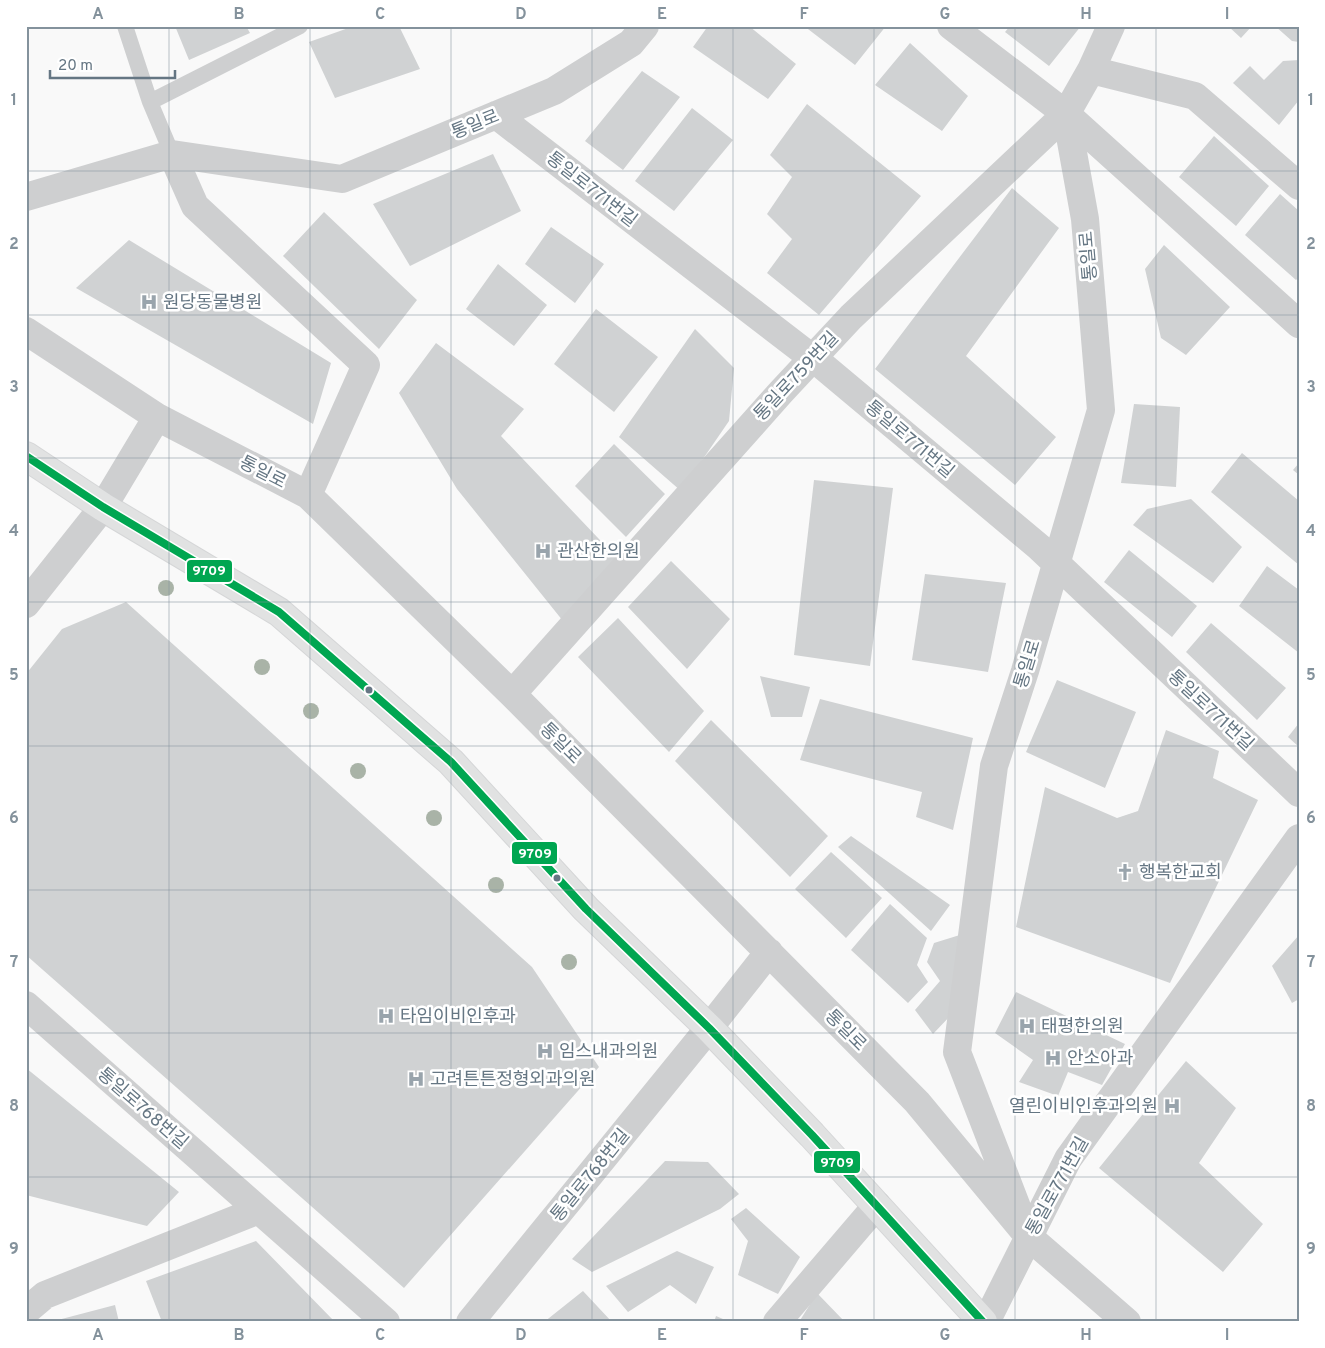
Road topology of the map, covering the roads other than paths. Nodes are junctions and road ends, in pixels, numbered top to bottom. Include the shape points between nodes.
1 (124, 26) edge
2 (300, 26) edge
3 (645, 26) edge
4 (951, 26) edge
5 (1111, 26) edge
6 (1091, 70) junction
7 (150, 102) junction
8 (1066, 114) junction
9 (496, 115) junction
10 (172, 154) junction
11 (1299, 186) edge
12 (26, 197) edge
13 (1299, 324) edge
14 (26, 331) edge
15 (812, 359) junction
16 (157, 417) junction
17 (26, 456) edge
18 (308, 495) junction
19 (103, 507) junction
20 (1056, 564) junction
21 (26, 604) edge
22 (512, 694) junction
23 (1299, 793) edge
24 (1299, 838) edge
25 (769, 952) junction
26 (26, 1005) edge
27 (709, 1028) junction
28 (877, 1205) junction
29 (259, 1210) junction
30 (1029, 1237) junction
31 (26, 1311) edge
32 (386, 1322) edge
33 (470, 1322) edge
34 (778, 1322) edge
35 (984, 1322) edge
36 (1127, 1322) edge

1 - 7 lane
2 - 7 lane
3 - 9 street, 통일로 via 631,43 554,91
4 - 8 street
5 - 6 street, 통일로759번길
6 - 8 street, 통일로759번길
6 - 11 street via 1195,96
7 - 10 lane
8 - 13 street
8 - 15 street, 통일로759번길
8 - 20 street, 통일로 via 1085,219 1101,410
9 - 10 street, 통일로 via 342,179
9 - 15 street, 통일로771번길
10 - 12 street, 통일로
10 - 18 street via 195,206 366,365
14 - 16 street, 통일로
15 - 20 street, 통일로771번길
15 - 22 street, 통일로759번길
16 - 18 street, 통일로
16 - 19 street
17 - 19 main road
18 - 22 street, 통일로
19 - 21 street
19 - 27 main road via 279,612 452,762 586,909
20 - 23 street, 통일로771번길
20 - 30 street, 통일로 via 994,766 957,1052
22 - 25 street, 통일로
24 - 30 street, 통일로771번길 via 1068,1159
25 - 27 street, 통일로768번길
25 - 30 street, 통일로 via 917,1102
26 - 29 street, 통일로768번길
27 - 28 main road
27 - 33 street, 통일로768번길
28 - 34 street
28 - 35 main road
29 - 31 street via 45,1295
29 - 32 street, 통일로768번길
30 - 35 street, 통일로771번길
30 - 36 street, 통일로

